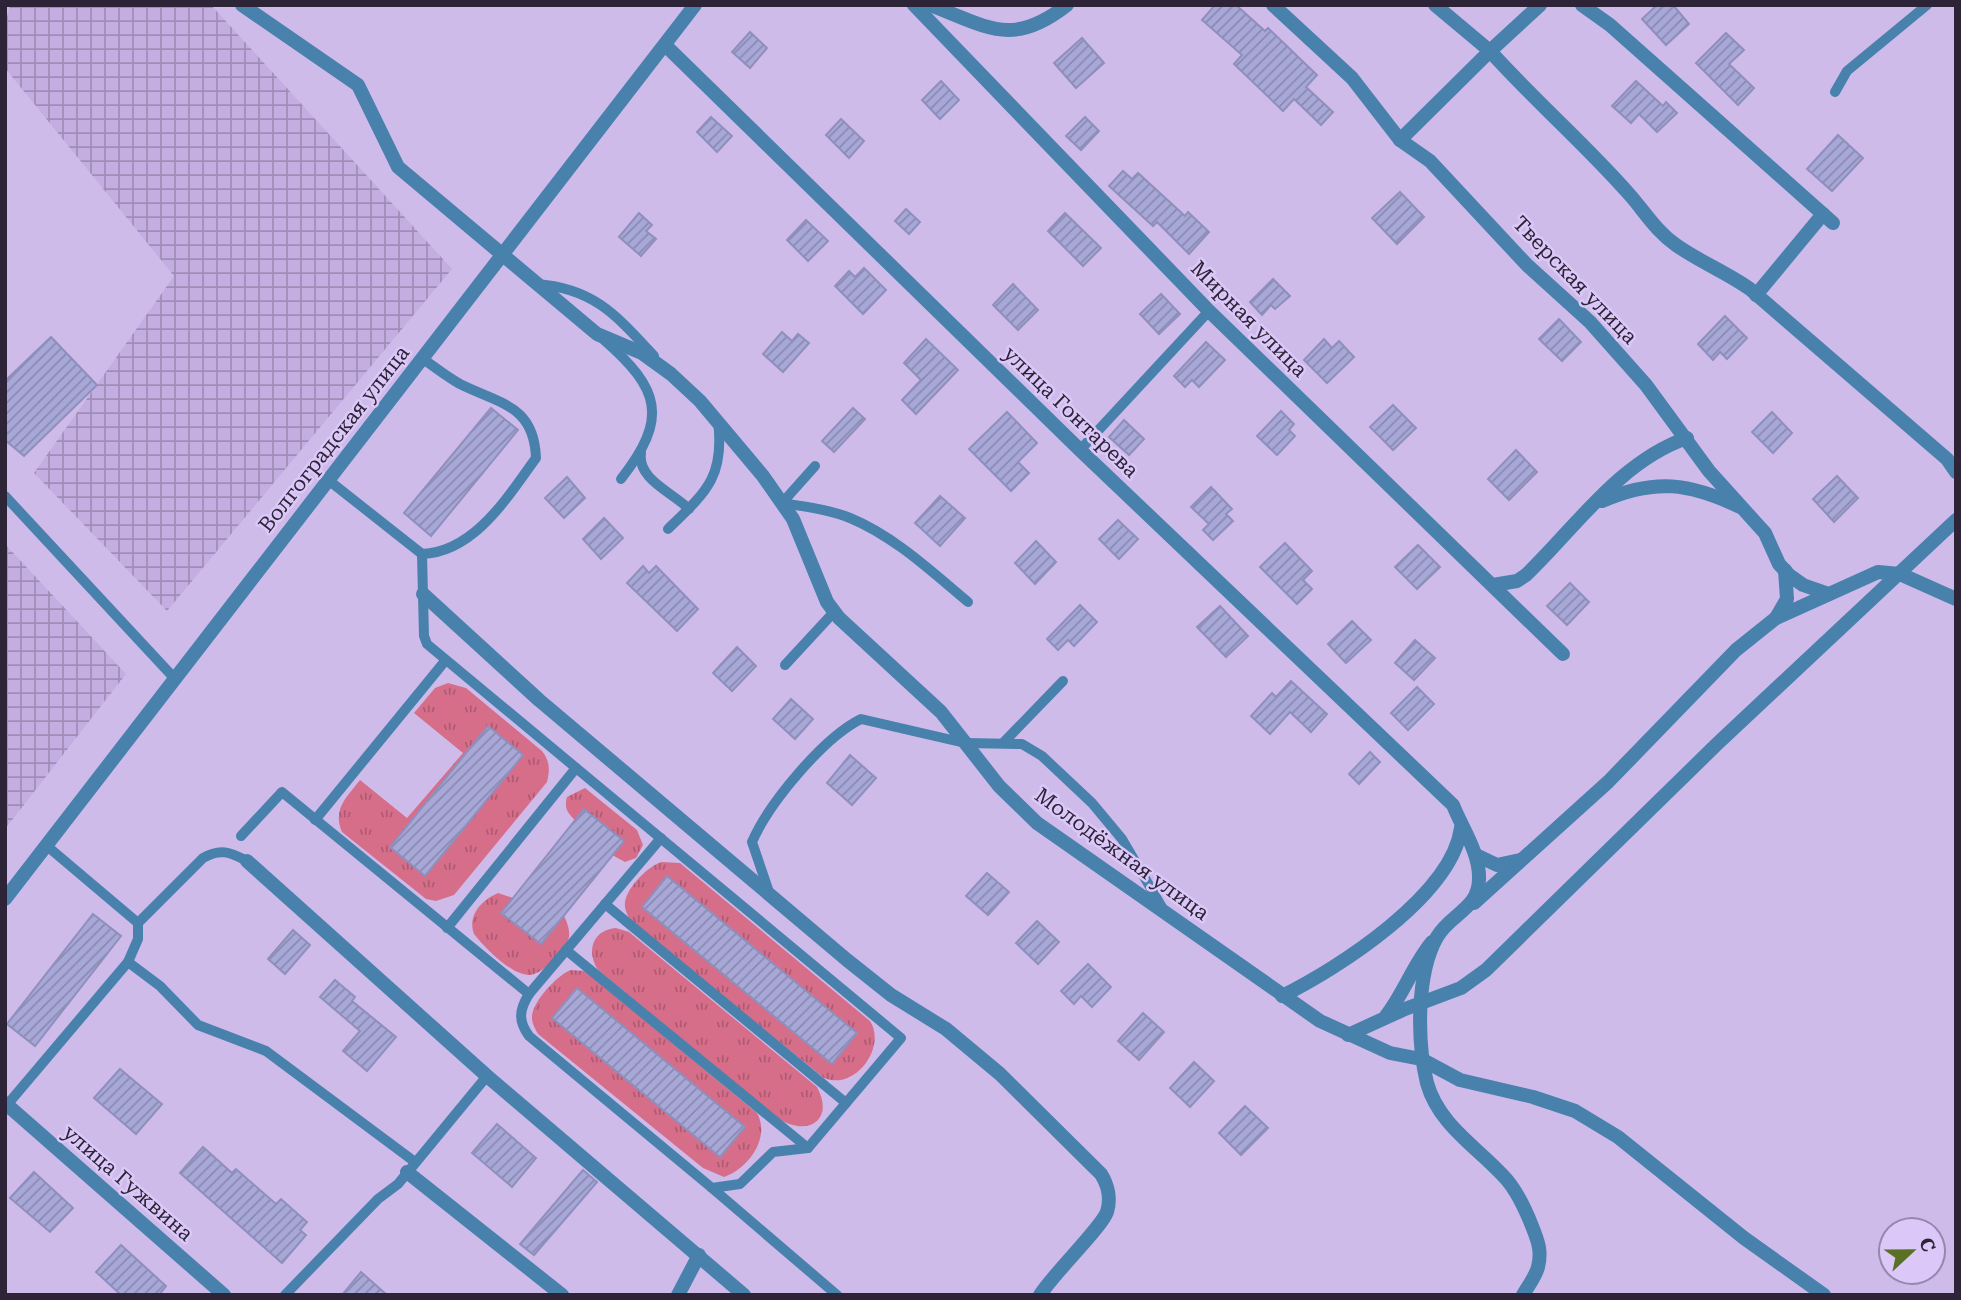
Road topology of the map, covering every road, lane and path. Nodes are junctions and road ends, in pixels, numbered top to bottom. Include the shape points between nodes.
1 (242, 5) edge
2 (695, 5) edge
3 (914, 5) edge
4 (930, 5) edge
5 (1067, 5) edge
6 (1273, 5) edge
7 (1435, 5) edge
8 (1540, 5) edge
9 (1582, 5) edge
10 (1927, 5) edge
11 (665, 45) junction
12 (1490, 51) junction
13 (1835, 92) dead end
14 (1399, 140) junction
15 (504, 256) junction
16 (536, 284) junction
17 (1756, 295) junction
18 (1209, 311) junction
19 (597, 334) junction
20 (423, 359) junction
21 (671, 374) junction
22 (718, 420) junction
23 (1687, 438) junction
24 (1080, 450) junction
25 (642, 451) junction
26 (815, 466) dead end
27 (1956, 472) edge
28 (327, 479) junction
29 (621, 479) dead end
30 (5, 496) edge
31 (782, 503) junction
32 (1591, 506) junction
33 (689, 509) junction
34 (1747, 511) junction
35 (1956, 520) edge
36 (668, 528) dead end
37 (422, 554) junction
38 (1785, 570) junction
39 (1900, 574) junction
40 (1493, 585) junction
41 (423, 594) junction
42 (1829, 594) junction
43 (1956, 599) edge
44 (968, 602) dead end
45 (834, 612) junction
46 (1776, 618) junction
47 (1563, 654) dead end
48 (446, 661) junction
49 (785, 665) dead end
50 (176, 680) junction
51 (1063, 681) dead end
52 (965, 743) junction
53 (1003, 743) junction
54 (576, 768) junction
55 (315, 820) junction
56 (1461, 826) junction
57 (241, 836) dead end
58 (661, 838) junction
59 (47, 846) junction
60 (1476, 855) junction
61 (1526, 858) junction
62 (247, 861) joint
63 (769, 892) junction
64 (5, 899) edge
65 (605, 904) junction
66 (1468, 908) junction
67 (1166, 914) junction
68 (138, 923) junction
69 (447, 928) junction
70 (1437, 936) junction
71 (566, 950) junction
72 (128, 962) junction
73 (528, 994) junction
74 (1282, 996) junction
75 (1422, 1004) junction
76 (1385, 1017) junction
77 (1348, 1035) junction
78 (1421, 1059) junction
79 (487, 1076) junction
80 (846, 1103) junction
81 (6, 1104) edge
82 (808, 1148) junction
83 (411, 1167) junction
84 (712, 1188) junction
85 (699, 1255) junction
86 (1041, 1294) edge
87 (224, 1295) edge
88 (285, 1295) edge
89 (562, 1295) edge
90 (678, 1295) edge
91 (744, 1295) edge
92 (837, 1295) edge
93 (1523, 1295) edge
94 (1824, 1295) edge

1 - 15 street, Молодёжная улица via 358,85 398,167
2 - 11 street, Волгоградская улица
3 - 18 street, Мирная улица
4 - 5 street via 1003,32 1028,29
6 - 14 street, Тверская улица via 1352,78
7 - 12 street
8 - 12 street
9 - 17 street via 1828,218
10 - 13 lane via 1847,71
11 - 15 street, Волгоградская улица
11 - 24 street, улица Гонтарева
12 - 14 street
12 - 17 street via 1630,194 1658,230
14 - 23 street, Тверская улица via 1430,161 1527,265 1590,322
15 - 16 street, Молодёжная улица
15 - 20 street, Волгоградская улица
16 - 19 street, Молодёжная улица
16 - 21 lane via 564,286 604,306
17 - 27 street via 1947,459
18 - 24 lane
18 - 40 street, Мирная улица
19 - 21 street, Молодёжная улица via 642,354
19 - 25 lane via 640,373 648,389 650,428
20 - 28 street, Волгоградская улица
20 - 37 lane via 524,417 535,440 536,458 489,521 445,550
21 - 22 street, Молодёжная улица
22 - 31 street, Молодёжная улица
22 - 33 lane via 719,465 708,488
23 - 32 street via 1653,455
23 - 34 street, Тверская улица via 1709,471
24 - 56 street, улица Гонтарева via 1453,805
25 - 29 lane
25 - 33 lane via 643,472
26 - 31 lane
28 - 37 lane
28 - 50 street, Волгоградская улица
30 - 50 lane
31 - 44 lane via 852,518 913,556
31 - 45 street, Молодёжная улица
32 - 34 street via 1630,490 1679,485
32 - 40 street via 1526,575 1509,584
33 - 36 lane
34 - 38 street, Тверская улица
35 - 39 street
37 - 41 lane
38 - 42 street, Тверская улица via 1803,585
38 - 46 street via 1787,599
39 - 42 street via 1878,572
39 - 43 street
39 - 75 street via 1717,744 1486,970 1461,988
40 - 47 street, Мирная улица
41 - 48 lane via 427,645
41 - 63 street via 539,700
42 - 46 street
45 - 49 lane
45 - 52 street, Молодёжная улица via 941,712
46 - 61 street via 1736,650 1617,774
48 - 54 lane
48 - 55 lane
50 - 59 street, Волгоградская улица
51 - 53 lane
52 - 53 lane
52 - 63 lane via 861,719 848,726 761,821 752,842
52 - 67 street, Молодёжная улица via 1037,823
53 - 67 lane via 1022,744 1042,756 1092,803 1122,839
54 - 58 lane
54 - 69 lane
55 - 57 lane via 282,792
55 - 69 lane
56 - 60 street
56 - 74 street via 1459,845 1432,888 1323,976
58 - 65 lane
58 - 80 lane via 901,1038
59 - 64 street, Волгоградская улица
59 - 68 lane
60 - 61 street via 1497,865
60 - 66 street via 1478,892
61 - 66 street
62 - 68 lane via 214,851
62 - 79 street
63 - 86 street via 891,995 946,1029 983,1060 1101,1174 1108,1185 1107,1213
65 - 71 lane
65 - 80 lane
66 - 70 street
67 - 74 street, Молодёжная улица
68 - 72 lane via 138,939
69 - 73 lane
70 - 75 street
70 - 76 street via 1419,957 1401,997
71 - 73 lane
71 - 82 lane
72 - 81 lane
72 - 83 lane via 160,986 198,1025 266,1051
73 - 84 lane via 520,1016 529,1036
74 - 77 street, Молодёжная улица
75 - 76 street
75 - 78 street
76 - 77 street
77 - 78 street, Молодёжная улица via 1390,1054
78 - 93 street via 1430,1094 1448,1124 1508,1182 1527,1213 1541,1246 1538,1270
78 - 94 street, Молодёжная улица via 1460,1080 1575,1111 1618,1137
79 - 83 lane
79 - 85 street
80 - 82 lane
81 - 87 street, улица Гужвина
82 - 84 lane via 773,1152 740,1184
83 - 88 lane
83 - 89 street
84 - 92 lane
85 - 90 street
85 - 91 street

